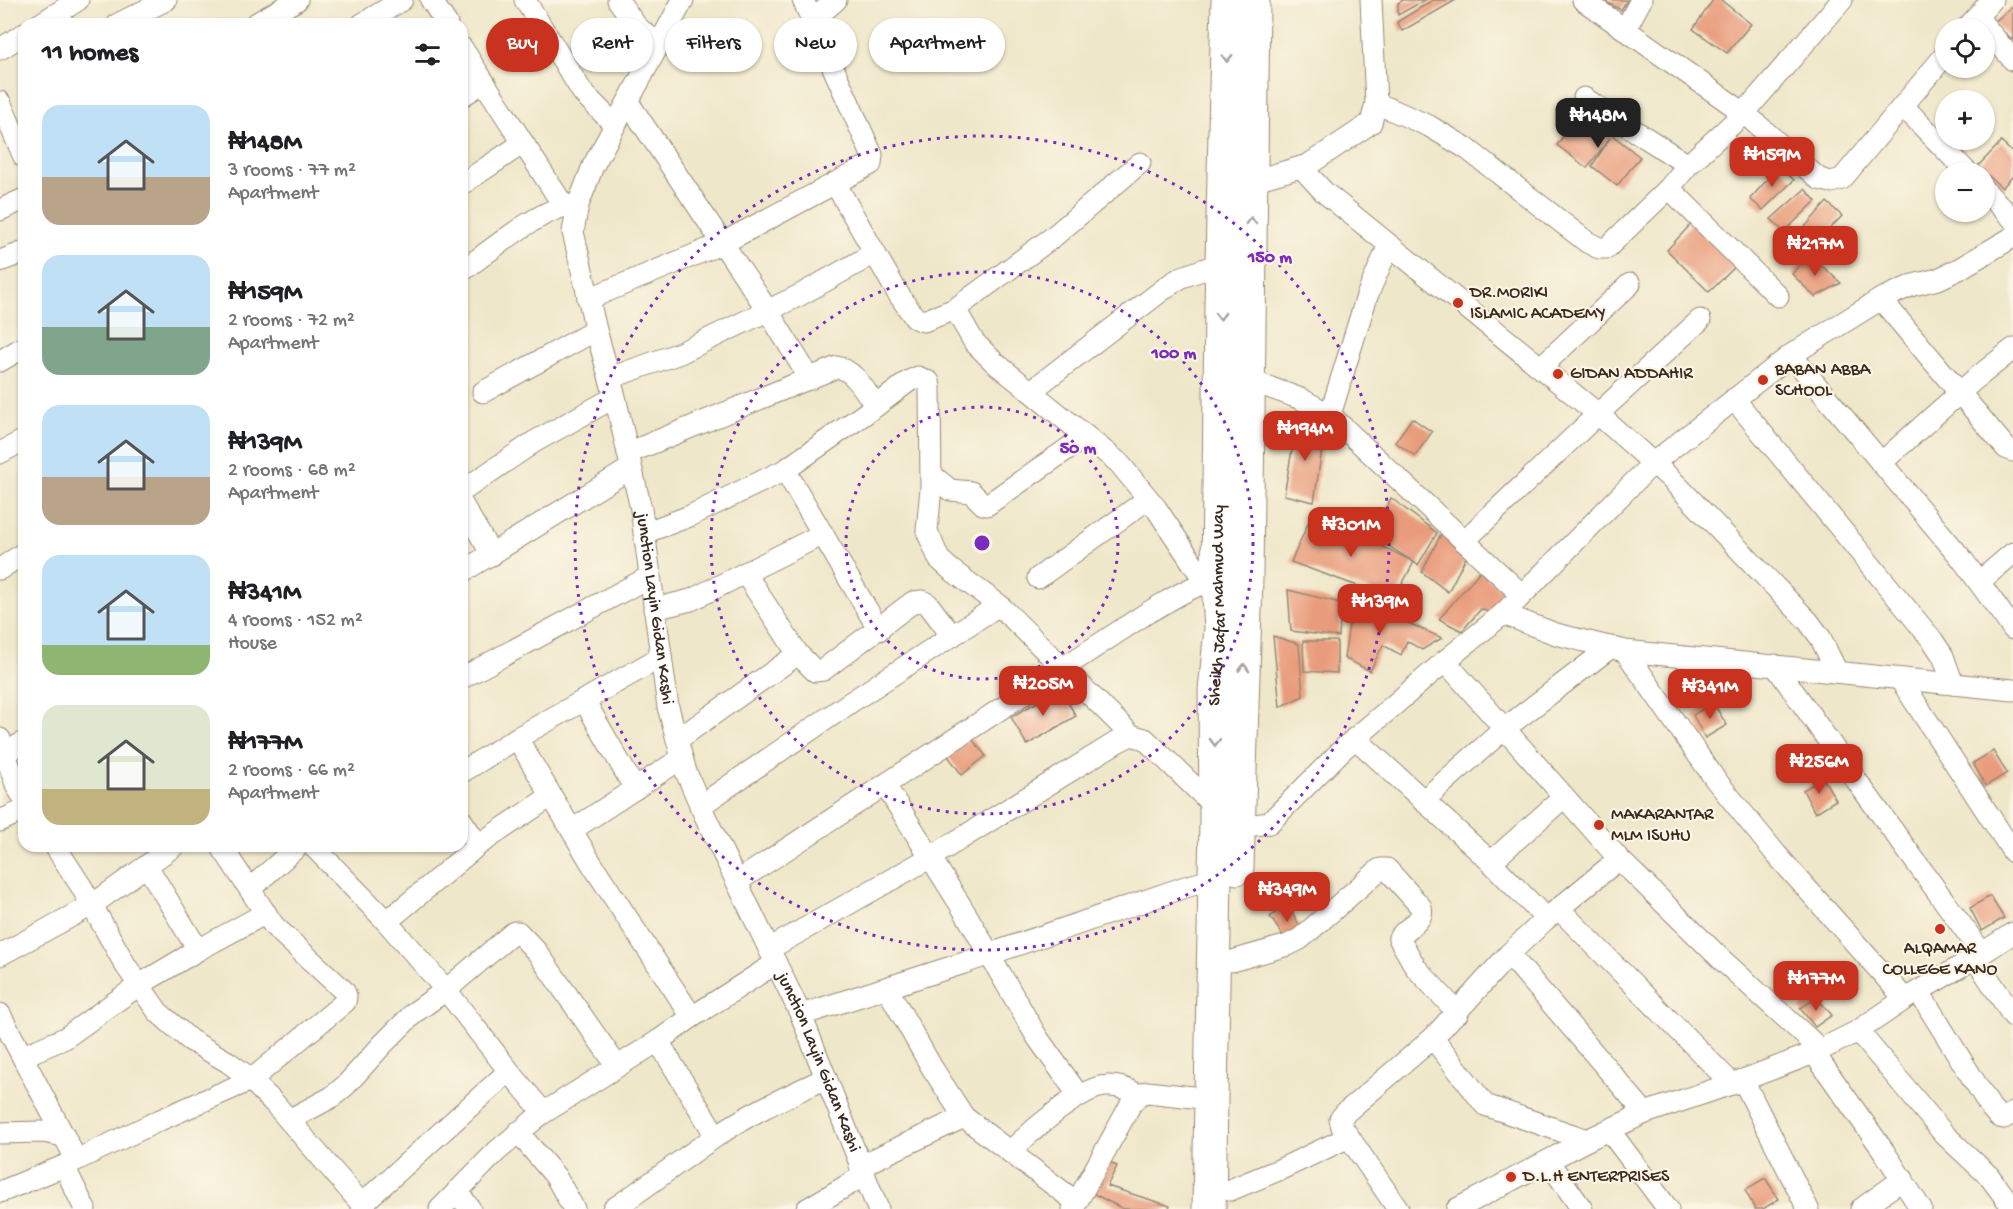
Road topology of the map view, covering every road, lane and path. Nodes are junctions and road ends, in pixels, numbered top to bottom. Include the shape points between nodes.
1 (78, 0) edge
2 (166, 0) edge
3 (297, 0) edge
4 (402, 0) edge
5 (431, 0) edge
6 (525, 0) edge
7 (618, 0) edge
8 (683, 0) edge
9 (803, 0) edge
10 (836, 0) edge
11 (1228, 0) edge
12 (1253, 0) edge
13 (1371, 0) edge
14 (1583, 0) edge
15 (1641, 0) edge
16 (1992, 0) edge
17 (1833, 3) edge
18 (50, 18) edge
19 (130, 18) edge
20 (266, 18) edge
21 (373, 18) edge
22 (443, 18) edge
23 (812, 18) edge
24 (815, 18) edge
25 (1976, 18) edge
26 (1626, 28) junction
27 (18, 38) edge
28 (659, 44) junction
29 (1995, 44) edge
30 (0, 49) edge
31 (468, 57) edge
32 (2013, 60) edge
33 (1935, 67) edge
34 (835, 72) edge
35 (484, 82) junction
36 (468, 92) edge
37 (1584, 98) dead end
38 (0, 102) edge
39 (628, 102) junction
40 (1376, 103) junction
41 (1903, 106) junction
42 (1744, 113) junction
43 (615, 125) junction
44 (6, 133) edge
45 (523, 143) junction
46 (18, 148) edge
47 (1958, 162) edge
48 (1140, 163) dead end
49 (1688, 165) junction
50 (1301, 167) junction
51 (468, 180) edge
52 (1252, 181) junction
53 (836, 183) junction
54 (1669, 188) junction
55 (1995, 201) edge
56 (18, 202) edge
57 (570, 205) junction
58 (0, 210) edge
59 (2013, 219) edge
60 (2013, 237) edge
61 (723, 243) junction
62 (1389, 245) junction
63 (875, 253) junction
64 (18, 254) edge
65 (0, 261) edge
66 (1222, 263) junction
67 (468, 267) edge
68 (1630, 284) dead end
69 (1778, 296) dead end
70 (588, 299) junction
71 (1881, 299) junction
72 (955, 309) junction
73 (768, 311) junction
74 (1700, 320) dead end
75 (596, 330) junction
76 (2013, 349) edge
77 (18, 350) edge
78 (1791, 354) junction
79 (0, 361) edge
80 (1541, 367) junction
81 (810, 379) junction
82 (1249, 380) junction
83 (612, 387) junction
84 (1031, 391) junction
85 (483, 392) dead end
86 (1960, 392) junction
87 (1734, 399) junction
88 (876, 406) junction
89 (1598, 414) junction
90 (1330, 415) junction
91 (1086, 436) junction
92 (18, 443) edge
93 (2013, 451) edge
94 (0, 453) edge
95 (629, 461) junction
96 (1653, 463) junction
97 (1881, 463) junction
98 (785, 470) junction
99 (932, 475) junction
100 (468, 487) edge
101 (1148, 499) junction
102 (468, 514) edge
103 (644, 532) junction
104 (823, 534) junction
105 (1464, 541) junction
106 (2013, 553) edge
107 (492, 555) junction
108 (18, 560) edge
109 (0, 569) edge
110 (468, 569) edge
111 (745, 573) junction
112 (649, 576) junction
113 (1038, 578) dead end
114 (1223, 580) junction
115 (1979, 582) junction
116 (1521, 594) junction
117 (999, 605) junction
118 (654, 609) junction
119 (1503, 614) junction
120 (2013, 628) edge
121 (879, 630) junction
122 (952, 636) junction
123 (1618, 649) junction
124 (798, 654) junction
125 (661, 657) junction
126 (1445, 661) junction
127 (1775, 665) junction
128 (1063, 667) junction
129 (1837, 672) junction
130 (468, 675) edge
131 (1900, 679) junction
132 (1953, 684) junction
133 (2013, 690) edge
134 (584, 700) junction
135 (1504, 729) junction
136 (1131, 735) junction
137 (516, 738) junction
138 (1355, 738) junction
139 (18, 744) edge
140 (680, 749) junction
141 (2, 750) edge
142 (468, 768) edge
143 (885, 785) junction
144 (18, 789) edge
145 (636, 789) junction
146 (551, 796) junction
147 (1564, 796) junction
148 (1423, 801) junction
149 (700, 806) junction
150 (18, 813) edge
151 (1227, 815) junction
152 (0, 821) edge
153 (468, 830) edge
154 (572, 830) junction
155 (478, 845) junction
156 (59, 852) edge
157 (166, 852) edge
158 (225, 852) edge
159 (291, 852) edge
160 (319, 852) edge
161 (2013, 852) edge
162 (931, 857) junction
163 (1619, 859) junction
164 (1491, 862) junction
165 (147, 866) junction
166 (1215, 879) junction
167 (738, 881) junction
168 (250, 889) junction
169 (92, 906) junction
170 (266, 913) junction
171 (1553, 914) junction
172 (385, 920) junction
173 (2013, 933) edge
174 (198, 950) junction
175 (988, 954) junction
176 (1509, 954) junction
177 (0, 955) edge
178 (1979, 955) junction
179 (773, 956) junction
180 (1232, 961) junction
181 (139, 985) junction
182 (887, 988) junction
183 (446, 990) junction
184 (1912, 996) junction
185 (1458, 1012) junction
186 (0, 1014) edge
187 (801, 1015) junction
188 (2013, 1016) edge
189 (692, 1017) junction
190 (1858, 1031) junction
191 (1433, 1038) junction
192 (658, 1041) junction
193 (1817, 1051) junction
194 (23, 1056) junction
195 (617, 1066) junction
196 (509, 1071) junction
197 (826, 1078) junction
198 (251, 1080) junction
199 (1738, 1082) junction
200 (1139, 1095) junction
201 (1079, 1096) junction
202 (1211, 1100) junction
203 (543, 1113) junction
204 (1645, 1113) junction
205 (2013, 1113) edge
206 (964, 1117) junction
207 (289, 1120) junction
208 (1609, 1131) junction
209 (518, 1132) junction
210 (0, 1133) edge
211 (64, 1136) junction
212 (716, 1136) junction
213 (1349, 1137) junction
214 (1587, 1140) junction
215 (1010, 1152) junction
216 (1548, 1161) junction
217 (70, 1162) junction
218 (862, 1171) junction
219 (1903, 1179) junction
220 (457, 1191) junction
221 (0, 1192) edge
222 (1223, 1202) edge
223 (1488, 1202) edge
224 (1075, 1206) edge
225 (364, 1207) edge
226 (2013, 1208) edge
227 (85, 1209) edge
228 (440, 1209) edge
229 (470, 1209) edge
230 (574, 1209) edge
231 (613, 1209) edge
232 (807, 1209) edge
233 (878, 1209) edge
234 (1398, 1209) edge
235 (1457, 1209) edge
236 (1582, 1209) edge
237 (1668, 1209) edge
238 (1808, 1209) edge
239 (1861, 1209) edge
240 (1921, 1209) edge

1 - 18 street
2 - 19 street
3 - 20 street
4 - 21 street
5 - 22 street
6 - 43 street via 583,93
7 - 28 street via 637,27
8 - 28 street, junction Layin Gidan Kashi
9 - 23 street
10 - 24 street
11 -> 66 main road, Sheikh Jafar Mahmud Way
12 - 52 main road, Sheikh Jafar Mahmud Way
13 - 40 street
14 - 26 street
15 - 26 street
16 - 25 street
17 - 42 street
26 - 42 street
27 - 30 street
28 - 39 street, junction Layin Gidan Kashi
29 - 32 street
31 - 35 street
33 - 41 street
34 - 53 street via 873,160
35 - 36 street
35 - 45 street
37 - 49 street
38 - 44 street via 5,111
39 - 43 street, junction Layin Gidan Kashi
39 - 61 street
40 - 50 street via 1371,123
40 - 54 street via 1429,126 1466,148 1599,248 1608,248
41 - 42 street via 1842,179 1831,182 1819,179
41 - 47 street
42 - 49 street
43 - 57 street, junction Layin Gidan Kashi
44 - 46 street
45 - 51 street
45 - 57 street
48 - 72 street via 1053,237
49 - 54 street
50 - 52 street
50 - 62 street via 1324,192
82 -> 52 main road, Sheikh Jafar Mahmud Way
53 - 61 street
53 - 63 street
54 - 69 street
55 - 59 street
56 - 58 street
57 - 67 street via 546,212
57 - 70 street, junction Layin Gidan Kashi
60 - 71 street via 1938,279
61 - 70 street
61 - 73 street
62 - 80 street
62 - 90 street via 1364,307
63 - 72 street via 915,318 924,321
63 - 73 street
64 - 65 street
66 - 84 street via 1170,285
66 -> 114 main road, Sheikh Jafar Mahmud Way
68 - 80 street
70 - 75 street, junction Layin Gidan Kashi
71 - 78 street
71 - 86 street
72 - 84 street via 974,342
73 - 81 street
73 - 83 street
74 - 89 street
75 - 83 street, junction Layin Gidan Kashi
75 - 85 street
76 - 86 street
77 - 79 street
78 - 87 street
78 - 97 street
80 - 89 street
81 - 88 street via 837,367 846,369
81 - 95 street
82 - 90 street via 1301,399
82 - 114 main road, Sheikh Jafar Mahmud Way
83 - 95 street, junction Layin Gidan Kashi
83 - 100 street
84 - 91 street
86 - 93 street
86 - 97 street
87 - 96 street
87 - 132 street via 1933,641
88 - 98 street
88 - 99 street via 909,381 918,377 929,382
89 - 96 street
89 - 105 street
90 - 105 street
91 - 99 street via 987,505 971,492 950,490
91 - 101 street via 1119,463
92 - 94 street
95 - 103 street, junction Layin Gidan Kashi
95 - 107 street
96 - 116 street
96 - 129 street via 1808,621
97 - 115 street
98 - 103 street via 690,516
98 - 104 street
99 - 117 street via 927,531 939,559
101 - 113 street
101 - 114 street
102 - 107 street
103 - 112 street, junction Layin Gidan Kashi
104 - 111 street
104 - 121 street
105 - 116 street
106 - 115 street
107 - 110 street
108 - 109 street
111 - 118 street via 691,600
111 - 124 street
112 - 118 street, junction Layin Gidan Kashi
112 - 130 street
114 - 128 street via 1147,613
114 - 151 main road, Sheikh Jafar Mahmud Way
115 - 120 street
116 - 119 street
117 - 122 street
117 - 128 street
118 - 125 street, junction Layin Gidan Kashi
119 - 123 street via 1556,634
119 - 126 street
121 - 122 street via 913,602 922,601
121 - 124 street via 823,670 815,671
122 - 149 street
123 - 127 street
123 - 135 street
123 - 184 street via 1714,779 1776,854
124 - 140 street
125 - 134 street
125 - 140 street, junction Layin Gidan Kashi via 668,707
126 - 135 street
126 - 138 street
127 - 129 street
127 - 178 street
128 - 136 street
128 - 143 street
129 - 131 street
131 - 132 street
131 - 161 street
132 - 133 street
134 - 137 street
134 - 145 street
135 - 147 street
135 - 148 street
136 - 151 street via 1145,739
136 - 162 street
137 - 142 street
137 - 146 street
138 - 148 street
138 - 151 street via 1269,823 1254,825
139 - 141 street
140 - 145 street
140 - 149 street, junction Layin Gidan Kashi
141 - 144 street
143 - 162 street
143 - 167 street
145 - 154 street
146 - 154 street
146 - 155 street
147 - 163 street
147 - 164 street
148 - 164 street
149 - 167 street, junction Layin Gidan Kashi
150 - 152 street
151 - 166 main road, Sheikh Jafar Mahmud Way
151 - 180 main road, Sheikh Jafar Mahmud Way
153 - 155 street
154 - 189 street
155 - 172 street
156 - 169 street
157 - 165 street
158 - 168 street
159 - 168 street
160 - 172 street
162 - 175 street
162 - 179 street
163 - 171 street
163 - 193 street
164 - 171 street
165 - 169 street
165 - 174 street
166 - 175 street
166 - 202 main road, Sheikh Jafar Mahmud Way
167 - 179 street, junction Layin Gidan Kashi
168 - 170 street
169 - 177 street
169 - 181 street
170 - 174 street
170 - 198 street via 274,926 346,996 345,1002
171 - 176 street
171 - 199 street
172 - 183 street
173 - 178 street
174 - 181 street
175 - 182 street
175 - 201 street via 1037,1037
176 - 185 street
176 - 204 street
178 - 184 street
178 - 188 street
179 - 187 street, junction Layin Gidan Kashi
179 - 189 street
180 - 185 street via 1300,939 1380,869 1387,868 1422,912 1422,917 1399,938 1416,968
180 - 222 main road, Sheikh Jafar Mahmud Way
181 - 194 street via 65,1038
181 - 198 street via 158,1012 190,1040
182 - 187 street
182 - 206 street
183 - 195 street via 504,939 518,932 537,952
183 - 196 street
183 - 207 street via 415,1012 332,1097
184 - 190 street
184 - 205 street via 1991,1108 1999,1117
185 - 191 street
186 - 194 street
187 - 197 street, junction Layin Gidan Kashi
189 - 192 street
190 - 193 street
190 - 226 street via 1944,1134 1989,1176
191 - 213 street via 1345,1113 1340,1119
191 - 214 street via 1485,1105
192 - 195 street
192 - 212 street
193 - 199 street
193 - 219 street
194 - 211 street
195 - 203 street
196 - 203 street
196 - 225 street
197 - 212 street
197 - 218 street, junction Layin Gidan Kashi
198 - 207 street
198 - 217 street
199 - 204 street
199 - 238 street
200 - 201 street via 1109,1085
200 - 202 street via 1147,1092
200 - 224 street
201 - 215 street
202 - 222 main road, Sheikh Jafar Mahmud Way
203 - 209 street
204 - 208 street
206 - 215 street
206 - 218 street
207 - 225 street
208 - 214 street
208 - 237 street
209 - 220 street
209 - 230 street via 556,1177
210 - 211 street via 43,1132
211 - 217 street
212 - 231 street
213 - 222 street
213 - 234 street
214 - 216 street
215 - 224 street
216 - 223 street
216 - 236 street
217 - 221 street
217 - 227 street
218 - 232 street
218 - 233 street, junction Layin Gidan Kashi
219 - 239 street
219 - 240 street
220 - 228 street
220 - 229 street
223 - 235 street

